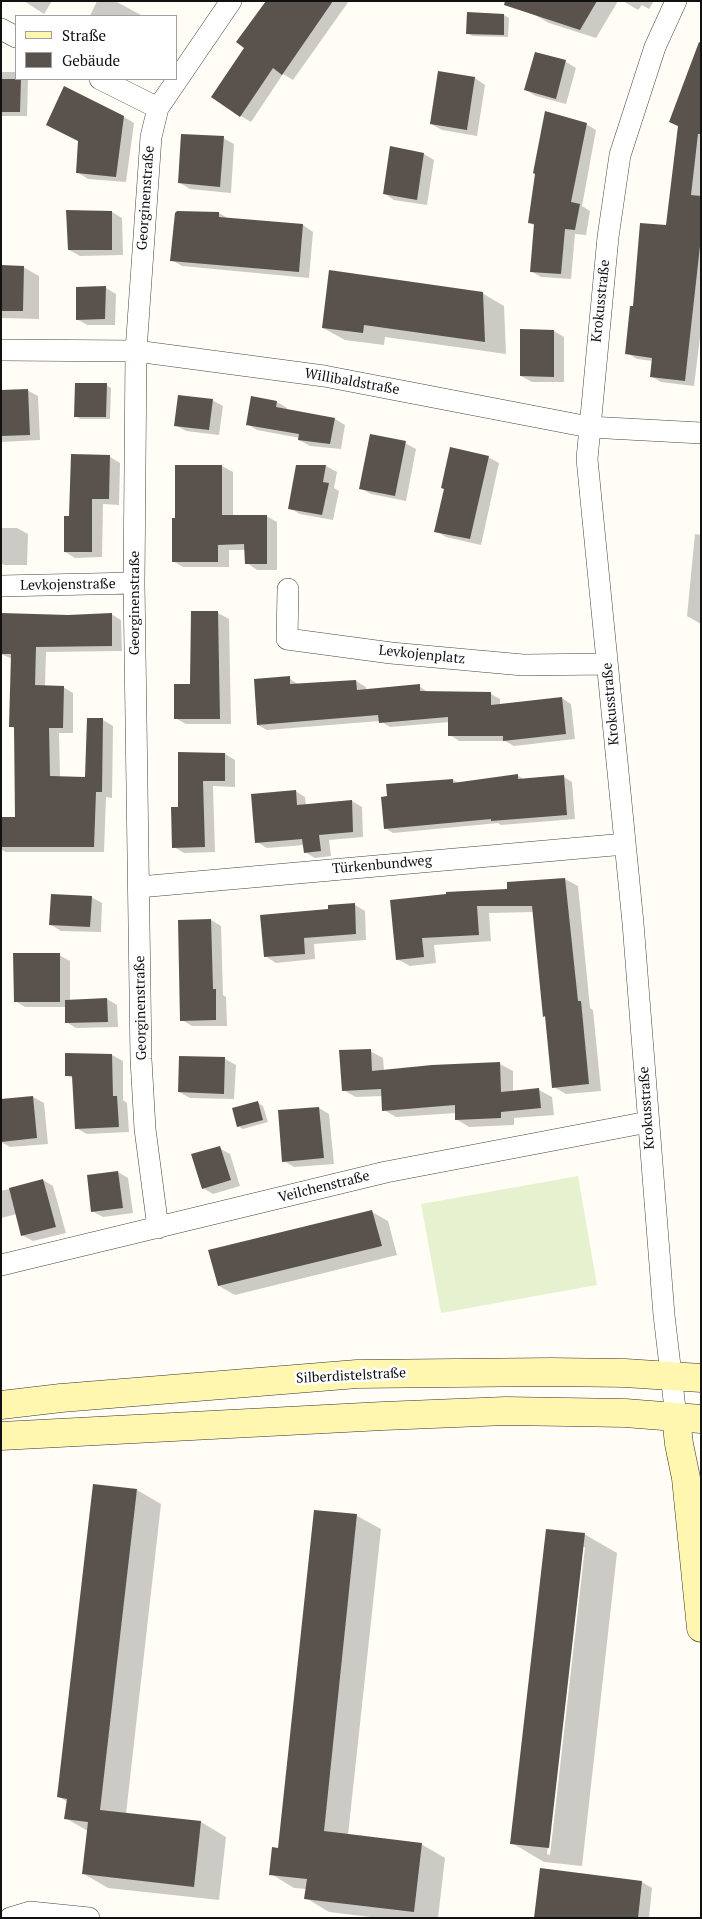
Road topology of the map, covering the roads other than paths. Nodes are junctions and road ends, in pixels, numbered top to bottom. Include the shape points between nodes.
1 (231, 1) edge
2 (676, 1) edge
3 (1, 29) edge
4 (15, 36) edge
5 (178, 79) edge
6 (102, 80) edge
7 (177, 80) edge
8 (158, 108) junction
9 (1, 350) edge
10 (136, 351) junction
11 (589, 427) junction
12 (701, 434) edge
13 (134, 583) junction
14 (1, 586) edge
15 (288, 589) dead end
16 (607, 664) junction
17 (625, 844) junction
18 (139, 887) junction
19 (648, 1122) junction
20 (158, 1228) junction
21 (1, 1265) edge
22 (670, 1376) junction
23 (701, 1378) edge
24 (1, 1405) edge
25 (689, 1418) edge
26 (1, 1436) edge
27 (701, 1628) edge
28 (10, 1918) edge
29 (89, 1918) edge

1 - 5 street, Georginenstraße
2 - 11 street, Krokusstraße via 656,47 620,155 608,237
3 - 4 street
6 - 8 street
7 - 8 street, Georginenstraße
8 - 10 street, Georginenstraße via 151,137
9 - 10 street, Willibaldstraße
10 - 11 street, Willibaldstraße via 324,376
10 - 13 street, Georginenstraße
11 - 12 street, Willibaldstraße
11 - 16 street, Krokusstraße via 587,459
13 - 14 street, Levkojenstraße
13 - 18 street, Georginenstraße
15 - 16 street, Levkojenplatz via 287,639 391,653 523,665
16 - 17 street, Krokusstraße
17 - 18 street, Türkenbundweg
17 - 19 street, Krokusstraße
18 - 20 street, Georginenstraße via 145,1129
19 - 20 street, Veilchenstraße via 386,1172
19 - 22 street, Krokusstraße
20 - 21 street, Veilchenstraße
22 - 23 street, Silberdistelstraße
22 - 24 street, Silberdistelstraße via 551,1372 357,1374
22 - 25 street, Krokusstraße
25 - 26 street via 625,1413 506,1411
25 - 27 street via 686,1478
28 - 29 street via 30,1912

